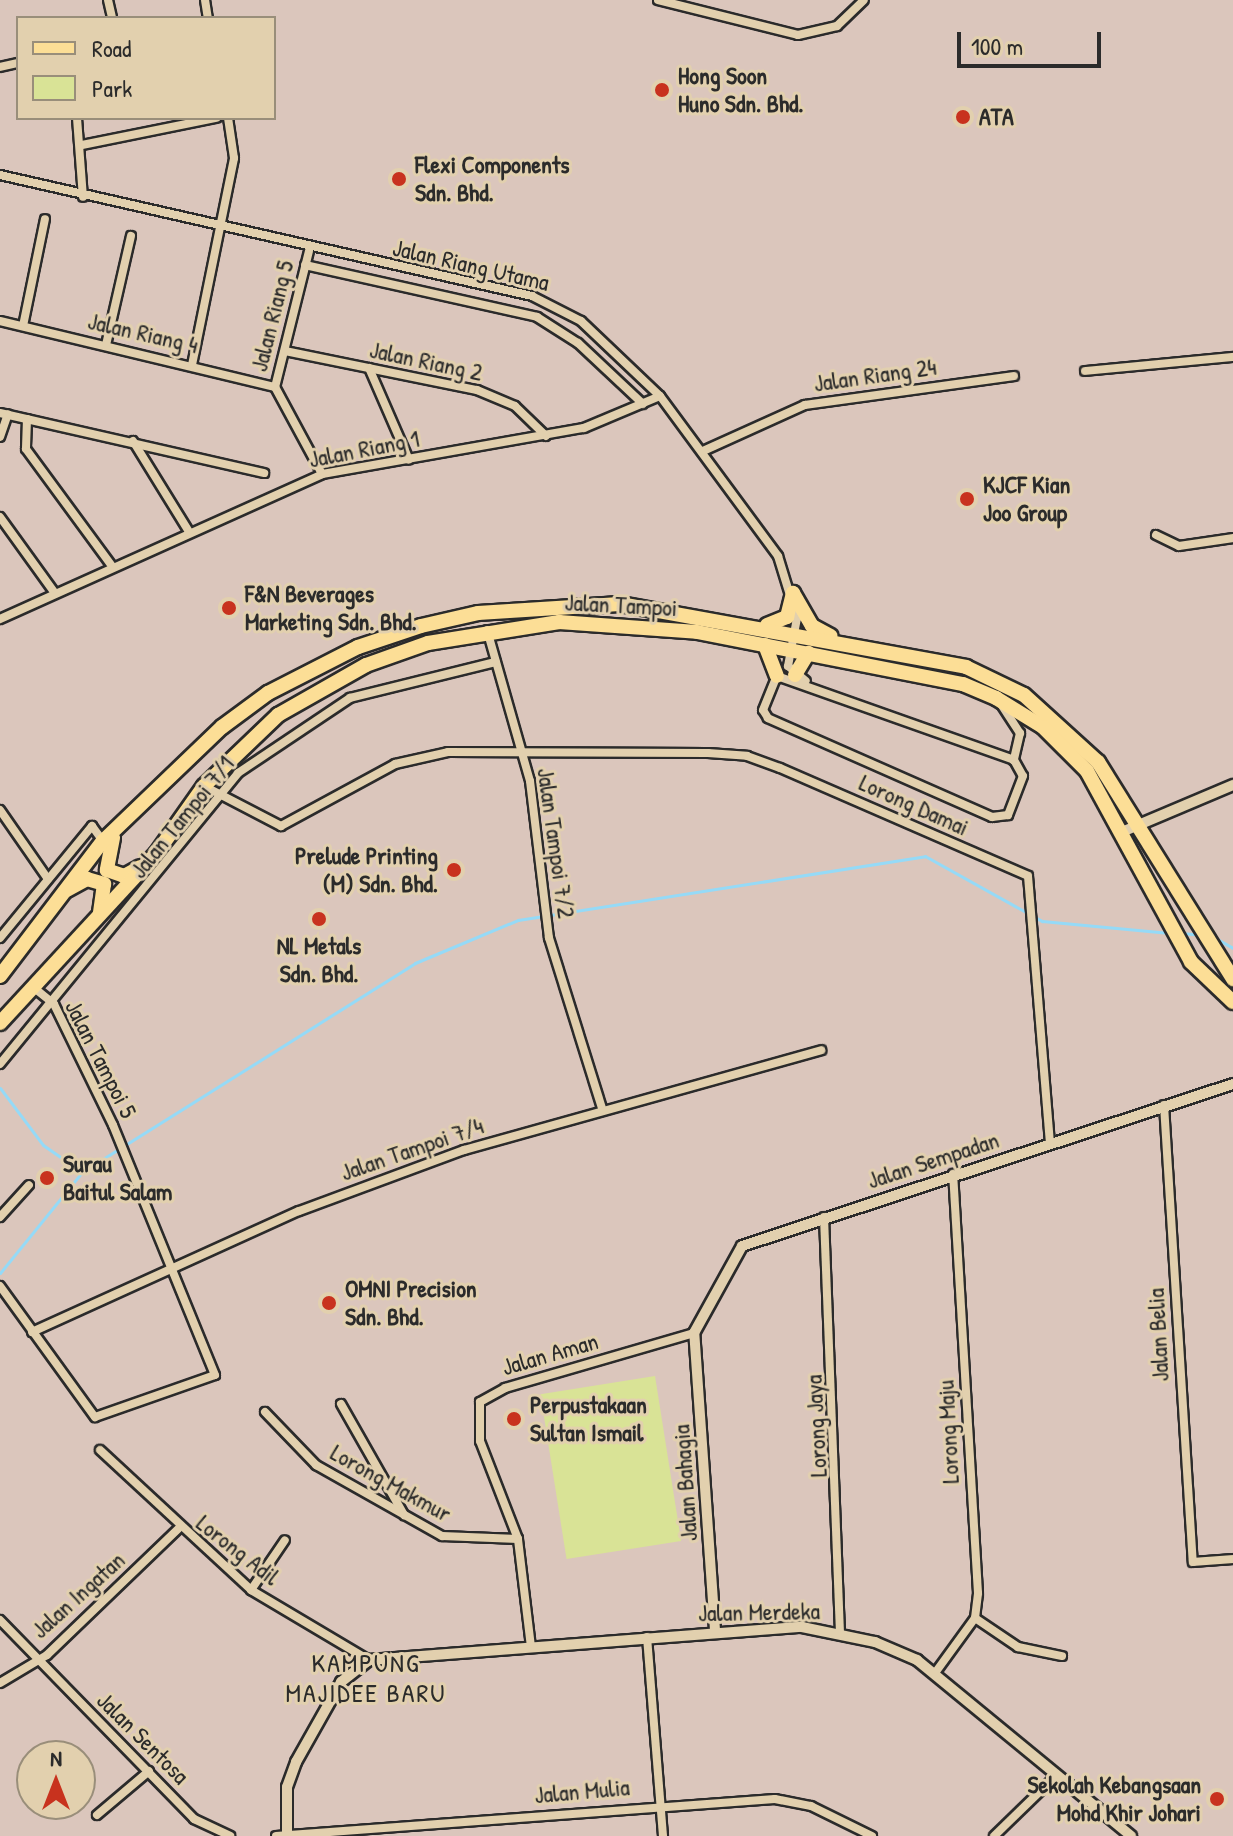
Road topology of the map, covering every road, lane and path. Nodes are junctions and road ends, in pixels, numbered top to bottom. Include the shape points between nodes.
1 (658, 0) edge
2 (864, 0) edge
3 (77, 120) edge
4 (206, 120) edge
5 (228, 120) edge
6 (82, 145) junction
7 (0, 175) edge
8 (83, 197) junction
9 (45, 219) dead end
10 (219, 229) junction
11 (131, 236) dead end
12 (309, 251) junction
13 (305, 265) junction
14 (421, 272) junction
15 (418, 288) junction
16 (0, 321) edge
17 (23, 326) junction
18 (106, 345) junction
19 (285, 351) junction
20 (1233, 357) edge
21 (192, 365) junction
22 (369, 368) junction
23 (1085, 371) dead end
24 (1014, 376) dead end
25 (275, 387) junction
26 (660, 396) junction
27 (643, 404) junction
28 (4, 414) edge
29 (27, 419) junction
30 (546, 436) junction
31 (0, 437) edge
32 (133, 441) junction
33 (703, 451) junction
34 (409, 460) junction
35 (264, 473) dead end
36 (322, 474) junction
37 (0, 517) edge
38 (188, 530) junction
39 (1156, 535) dead end
40 (1233, 538) edge
41 (112, 566) junction
42 (54, 592) junction
43 (793, 593) junction
44 (0, 619) edge
45 (761, 626) junction
46 (487, 630) junction
47 (794, 633) junction
48 (842, 641) junction
49 (765, 645) junction
50 (791, 650) junction
51 (808, 653) junction
52 (496, 662) junction
53 (777, 676) junction
54 (800, 678) junction
55 (996, 698) junction
56 (522, 751) junction
57 (1014, 760) junction
58 (1233, 785) edge
59 (204, 786) junction
60 (219, 797) junction
61 (0, 810) edge
62 (124, 821) junction
63 (1138, 826) junction
64 (1122, 832) junction
65 (103, 841) junction
66 (156, 854) junction
67 (48, 879) junction
68 (60, 894) junction
69 (96, 922) junction
70 (110, 937) junction
71 (0, 938) edge
72 (0, 976) edge
73 (1233, 979) edge
74 (34, 988) junction
75 (1233, 1002) edge
76 (54, 1004) junction
77 (0, 1023) edge
78 (821, 1050) dead end
79 (0, 1064) edge
80 (1233, 1084) edge
81 (1164, 1105) junction
82 (602, 1108) junction
83 (1050, 1142) junction
84 (953, 1174) junction
85 (29, 1185) dead end
86 (0, 1217) edge
87 (824, 1217) junction
88 (173, 1267) junction
89 (2, 1289) edge
90 (32, 1332) junction
91 (694, 1333) junction
92 (341, 1404) dead end
93 (265, 1412) dead end
94 (100, 1450) dead end
95 (404, 1516) junction
96 (178, 1529) junction
97 (518, 1539) junction
98 (285, 1540) dead end
99 (1233, 1559) edge
100 (251, 1590) junction
101 (975, 1618) junction
102 (0, 1620) edge
103 (715, 1630) junction
104 (840, 1632) junction
105 (647, 1637) junction
106 (531, 1647) junction
107 (1062, 1656) dead end
108 (34, 1657) junction
109 (369, 1660) junction
110 (935, 1673) junction
111 (0, 1683) edge
112 (149, 1771) junction
113 (1057, 1775) junction
114 (661, 1805) junction
115 (97, 1815) dead end
116 (230, 1836) edge
117 (276, 1836) edge
118 (287, 1836) edge
119 (663, 1836) edge
120 (872, 1836) edge
121 (994, 1836) edge
122 (1131, 1836) edge

1 - 2 street via 798,35 837,26
3 - 6 street
4 - 6 street
5 - 10 street via 234,158
6 - 8 street
7 - 8 street, Jalan Riang Utama
8 - 10 street, Jalan Riang Utama
9 - 17 street
10 - 12 street, Jalan Riang Utama
10 - 21 street
11 - 18 street
12 - 13 street, Jalan Riang 5
12 - 14 street, Jalan Riang Utama
13 - 15 street
13 - 19 street, Jalan Riang 5
14 - 15 street
14 - 26 street, Jalan Riang Utama via 557,306
15 - 27 street via 537,317 578,343
16 - 17 street, Jalan Riang 4
17 - 18 street, Jalan Riang 4
18 - 21 street, Jalan Riang 4
19 - 22 street, Jalan Riang 2
19 - 25 street, Jalan Riang 5
20 - 23 street
21 - 25 street, Jalan Riang 4
22 - 30 street, Jalan Riang 2 via 477,390 515,406
22 - 34 street
24 - 33 street, Jalan Riang 24 via 805,405
25 - 36 street, Jalan Riang 5
26 - 27 street, Jalan Riang 1
26 - 33 street, Jalan Riang Utama
27 - 30 street, Jalan Riang 1
28 - 29 street
28 - 31 street
29 - 32 street
29 - 41 street via 26,449
30 - 34 street, Jalan Riang 1
32 - 35 street
32 - 38 street
33 - 43 street, Jalan Riang Utama via 778,556
34 - 36 street, Jalan Riang 1
36 - 38 street, Jalan Riang 1
37 - 42 street
38 - 41 street, Jalan Riang 1
39 - 40 street via 1179,546
41 - 42 street, Jalan Riang 1
42 - 44 street, Jalan Riang 1
43 - 45 main road via 787,617
43 - 47 street, Jalan Riang Utama
43 - 48 main road via 812,626
45 - 47 main road, Jalan Tampoi
45 - 62 main road, Jalan Tampoi via 620,604 478,613 421,626 358,647 268,693
46 - 49 main road, Jalan Tampoi via 627,623
46 - 52 street, Jalan Tampoi 7/2
46 - 59 main road, Jalan Tampoi via 366,665 309,695 242,744
47 - 48 main road, Jalan Tampoi
47 - 50 street, Jalan Riang Utama
48 - 63 main road, Jalan Tampoi via 966,667 1024,695 1076,735
49 - 50 main road, Jalan Tampoi
49 - 53 main road
50 - 51 main road, Jalan Tampoi
50 - 54 street, Jalan Riang Utama
51 - 54 main road
51 - 55 main road, Jalan Tampoi via 963,684
52 - 56 street, Jalan Tampoi 7/2
52 - 60 street, Jalan Tampoi 7/1 via 350,698 238,773
53 - 54 street
53 - 57 street via 763,710 768,718 999,820 1023,776
54 - 57 street
55 - 57 street via 1020,733
55 - 64 main road, Jalan Tampoi via 1066,747
56 - 60 street via 419,755 281,826
56 - 82 street, Jalan Tampoi 7/2 via 549,938
56 - 83 street, Lorong Damai via 747,756 1023,873 1032,908
58 - 63 street
59 - 60 street
59 - 66 main road, Jalan Tampoi
60 - 70 street, Jalan Tampoi 7/1
61 - 67 street
62 - 65 main road, Jalan Tampoi
62 - 66 main road via 106,854 107,870 124,876
63 - 64 street
63 - 73 main road, Jalan Tampoi via 1192,923
64 - 75 main road, Jalan Tampoi via 1205,980
65 - 67 street via 92,826
65 - 68 main road, Jalan Tampoi
66 - 69 main road, Jalan Tampoi
67 - 71 street
68 - 69 main road via 87,879 104,884 107,898
68 - 72 main road, Jalan Tampoi
69 - 70 street
69 - 74 main road, Jalan Tampoi
70 - 76 street, Jalan Tampoi 7/1
74 - 76 street, Jalan Tampoi 5
74 - 77 main road, Jalan Tampoi
76 - 79 street, Jalan Tampoi 7/1
76 - 88 street, Jalan Tampoi 5
78 - 82 street, Jalan Tampoi 7/4
80 - 81 street, Jalan Sempadan
81 - 83 street, Jalan Sempadan
81 - 99 street, Jalan Belia via 1193,1562
82 - 88 street, Jalan Tampoi 7/4 via 351,1191
83 - 84 street, Jalan Sempadan
84 - 87 street, Jalan Sempadan
84 - 101 street, Lorong Maju
85 - 86 street
87 - 91 street, Jalan Sempadan via 742,1246
87 - 104 street, Lorong Jaya
88 - 90 street, Jalan Tampoi 7/4
88 - 90 street, Jalan Tampoi 5 via 215,1375 103,1419 87,1410
89 - 90 street
91 - 97 street, Jalan Aman via 484,1397 476,1421 480,1441
91 - 103 street, Jalan Bahagia
92 - 95 street
93 - 95 street, Lorong Makmur via 316,1465
94 - 96 street, Lorong Adil
95 - 97 street, Lorong Makmur via 463,1542
96 - 100 street, Lorong Adil
96 - 108 street, Jalan Ingatan via 47,1655
97 - 106 street, Jalan Aman
98 - 100 street
100 - 109 street, Lorong Adil
101 - 107 street via 1018,1647
101 - 110 street
102 - 108 street, Jalan Sentosa
103 - 104 street, Jalan Merdeka
103 - 105 street, Jalan Merdeka
104 - 110 street, Jalan Merdeka via 901,1651
105 - 106 street, Jalan Merdeka
105 - 114 street
106 - 109 street, Jalan Merdeka
108 - 111 street, Jalan Ingatan
108 - 112 street, Jalan Sentosa
109 - 118 street via 341,1682 296,1762 287,1787
110 - 113 street, Jalan Merdeka
112 - 115 street
112 - 116 street, Jalan Sentosa via 194,1819
113 - 121 street
113 - 122 street, Jalan Merdeka
114 - 118 street, Jalan Mulia
114 - 119 street
114 - 120 street, Jalan Mulia via 789,1800
117 - 118 street

